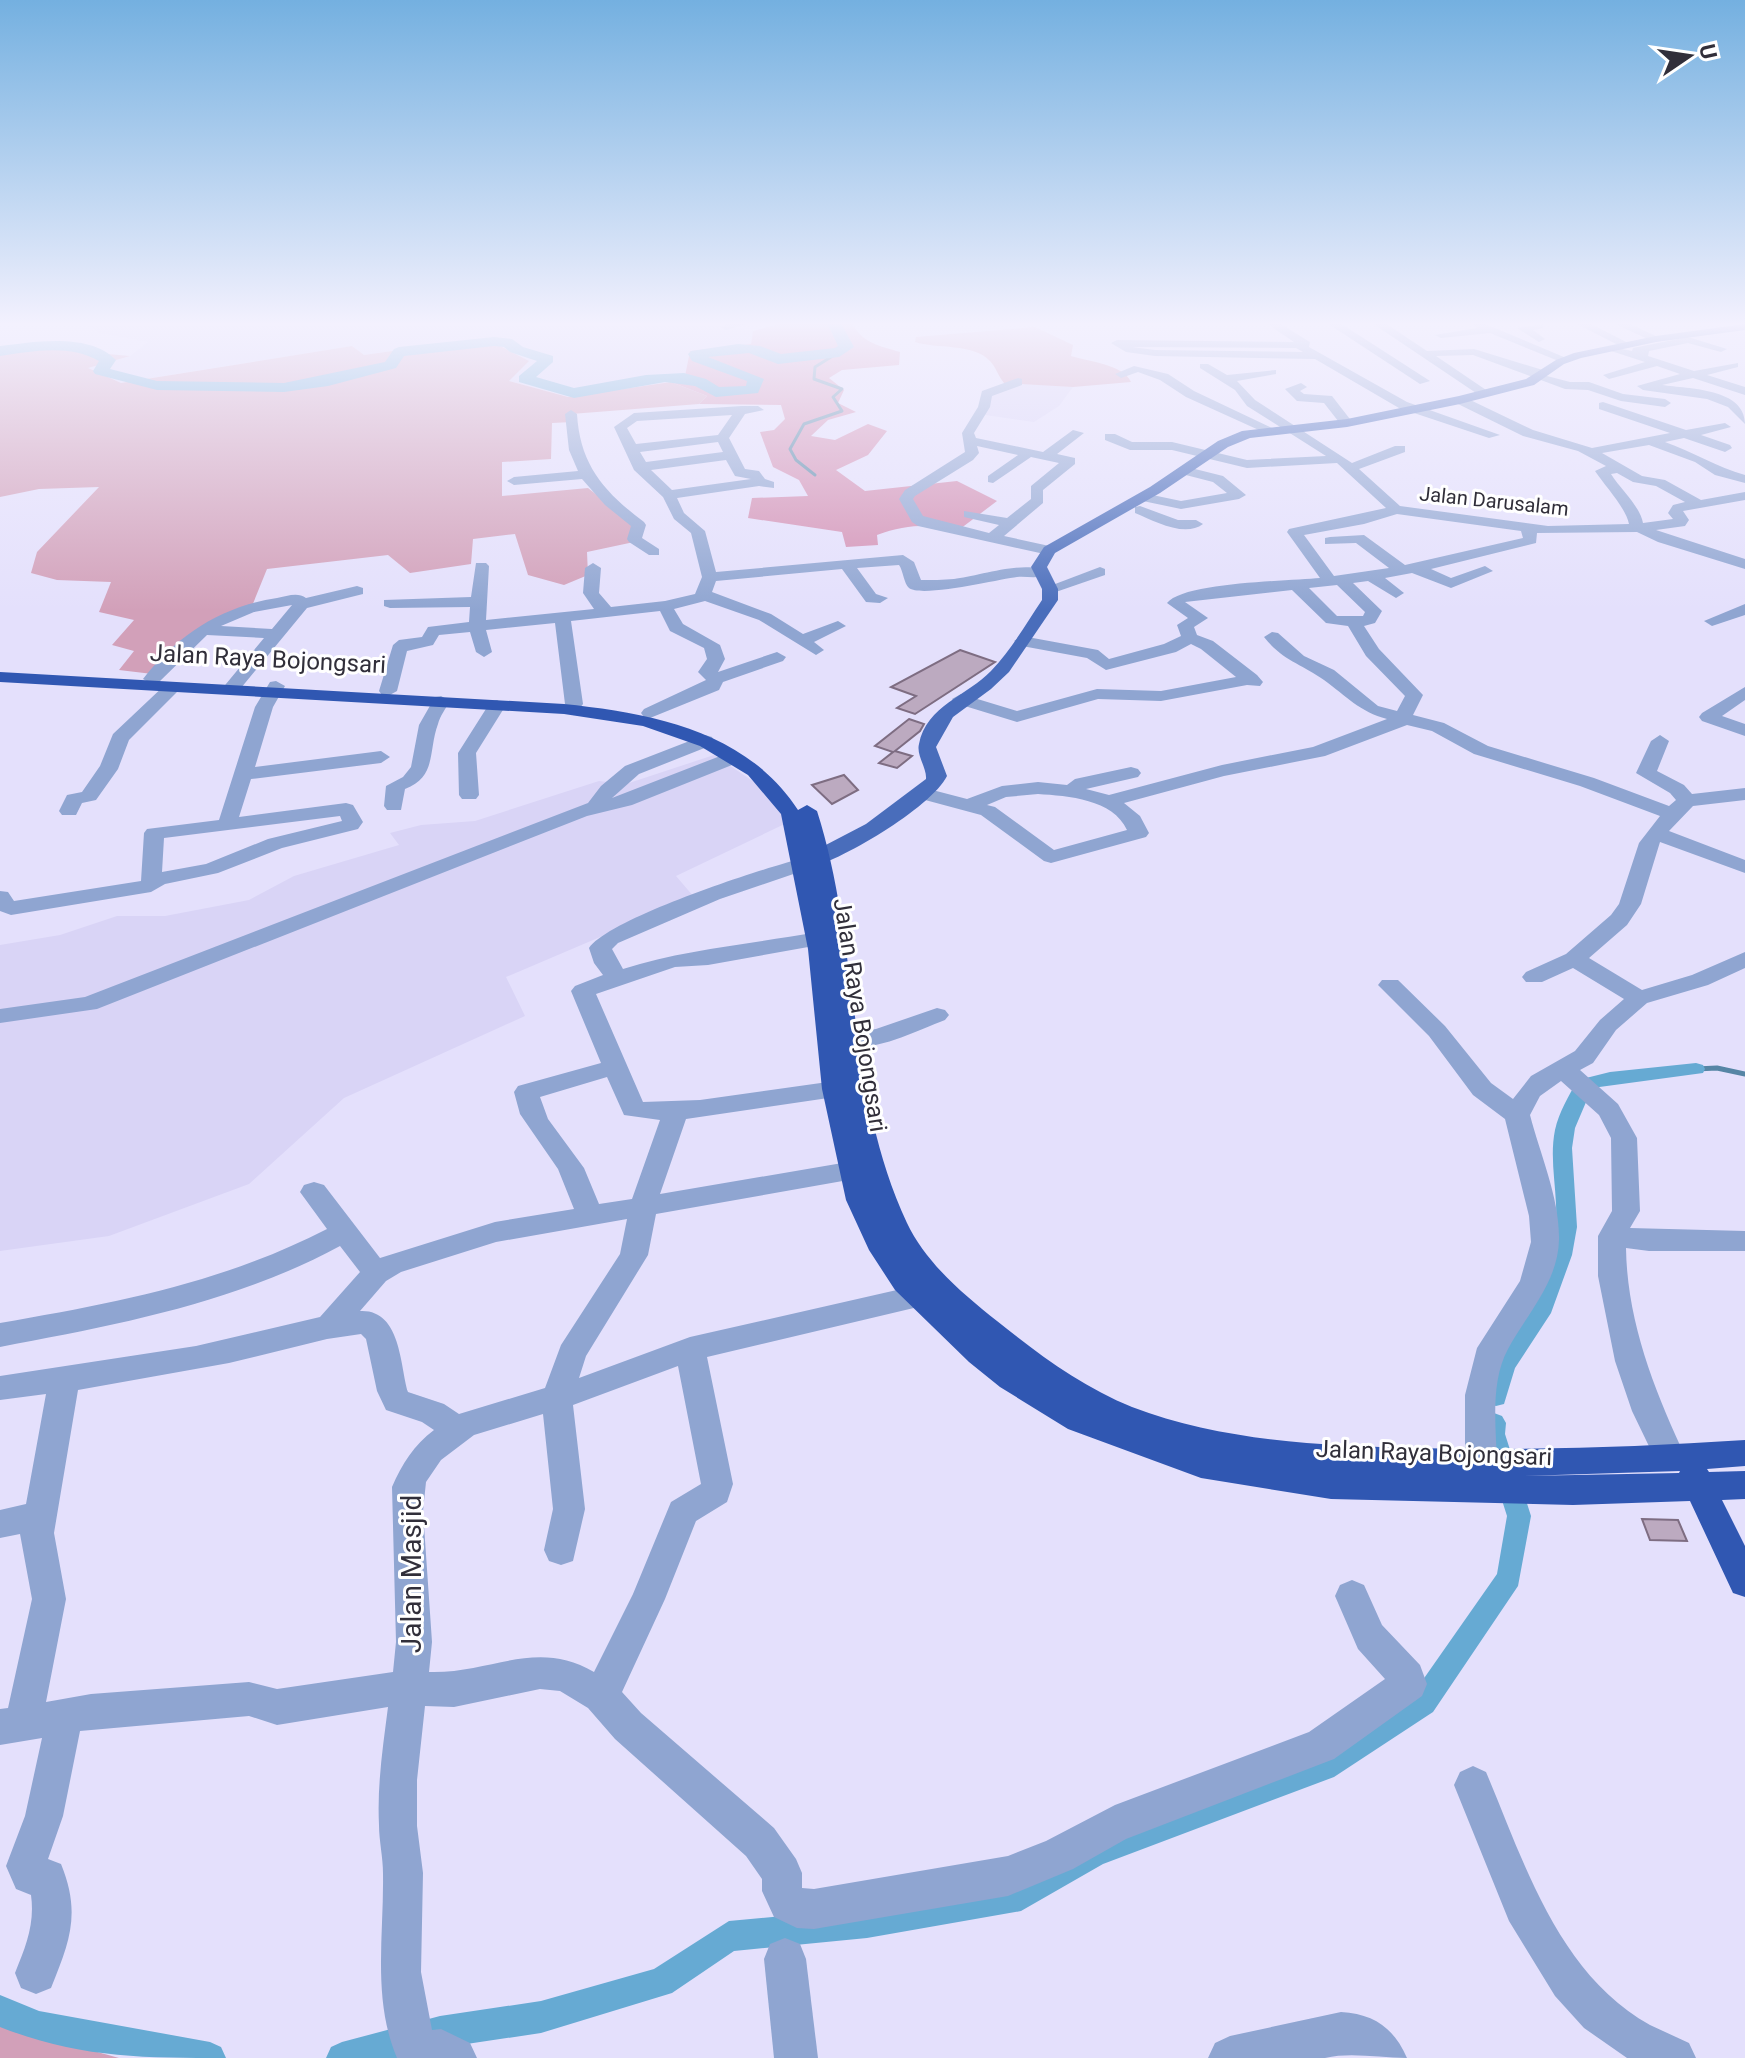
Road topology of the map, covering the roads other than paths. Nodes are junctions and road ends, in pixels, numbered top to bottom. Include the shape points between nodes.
1 (570, 419) edge
2 (631, 419) edge
3 (735, 419) edge
4 (758, 419) edge
5 (977, 419) edge
6 (1247, 419) edge
7 (1279, 419) edge
8 (1344, 419) edge
9 (1366, 419) edge
10 (1449, 419) edge
11 (1499, 419) edge
12 (1642, 419) edge
13 (772, 422) dead end
14 (1347, 423) junction
15 (1293, 427) junction
16 (1725, 427) dead end
17 (1269, 429) junction
18 (1078, 433) dead end
19 (1682, 433) junction
20 (1494, 435) dead end
21 (1110, 437) dead end
22 (722, 438) junction
23 (1646, 439) junction
24 (970, 441) junction
25 (1725, 448) dead end
26 (630, 449) junction
27 (1400, 449) dead end
28 (1030, 452) junction
29 (1589, 452) junction
30 (1208, 454) junction
31 (731, 455) junction
32 (1047, 455) junction
33 (1340, 459) junction
34 (639, 467) junction
35 (1620, 469) junction
36 (1183, 470) junction
37 (740, 473) junction
38 (588, 474) junction
39 (993, 479) dead end
40 (1745, 479) edge
41 (514, 481) dead end
42 (653, 484) junction
43 (669, 495) junction
44 (1745, 496) edge
45 (1143, 497) junction
46 (1718, 501) junction
47 (1699, 504) junction
48 (1127, 506) junction
49 (1396, 510) junction
50 (1745, 510) edge
51 (969, 514) dead end
52 (1009, 523) junction
53 (662, 524) junction
54 (1196, 524) dead end
55 (1637, 526) junction
56 (1528, 528) junction
57 (993, 537) junction
58 (1300, 544) junction
59 (1049, 550) junction
60 (654, 552) dead end
61 (846, 564) junction
62 (1745, 564) edge
63 (481, 566) dead end
64 (593, 568) dead end
65 (1407, 569) junction
66 (1485, 571) dead end
67 (1100, 572) dead end
68 (1040, 573) junction
69 (1369, 574) junction
70 (710, 577) junction
71 (1334, 580) junction
72 (1296, 585) junction
73 (1050, 589) junction
74 (357, 591) dead end
75 (1396, 593) dead end
76 (705, 595) junction
77 (302, 596) junction
78 (880, 598) dead end
79 (477, 602) junction
80 (390, 603) dead end
81 (436, 604) junction
82 (665, 606) junction
83 (1745, 609) edge
84 (607, 612) junction
85 (562, 616) junction
86 (1712, 621) dead end
87 (1354, 622) junction
88 (838, 626) dead end
89 (477, 627) junction
90 (202, 630) junction
91 (434, 631) junction
92 (277, 634) junction
93 (1272, 637) dead end
94 (1190, 638) junction
95 (1022, 641) junction
96 (484, 652) dead end
97 (777, 657) dead end
98 (1306, 665) junction
99 (0, 669) edge
100 (1280, 669) dead end
101 (0, 677) edge
102 (152, 679) junction
103 (715, 679) junction
104 (1745, 679) edge
105 (233, 686) junction
106 (173, 687) junction
107 (274, 689) junction
108 (1745, 690) edge
109 (388, 691) junction
110 (961, 699) junction
111 (441, 701) junction
112 (574, 704) junction
113 (497, 705) junction
114 (650, 713) junction
115 (1402, 720) junction
116 (1745, 730) edge
117 (705, 741) junction
118 (1660, 741) dead end
119 (381, 757) dead end
120 (670, 757) junction
121 (735, 757) junction
122 (1131, 773) dead end
123 (244, 774) junction
124 (690, 775) junction
125 (1071, 791) junction
126 (1743, 791) edge
127 (921, 793) junction
128 (469, 795) dead end
129 (1109, 801) junction
130 (394, 806) dead end
131 (596, 806) junction
132 (970, 806) junction
133 (69, 811) dead end
134 (1672, 816) junction
135 (227, 825) junction
136 (812, 860) junction
137 (1745, 867) edge
138 (151, 886) junction
139 (0, 897) edge
140 (817, 939) junction
141 (1574, 959) junction
142 (1745, 959) edge
143 (1534, 977) dead end
144 (618, 978) junction
145 (1390, 985) dead end
146 (1639, 998) junction
147 (937, 1015) dead end
148 (0, 1016) edge
149 (845, 1040) junction
150 (614, 1067) junction
151 (1575, 1079) junction
152 (835, 1089) junction
153 (676, 1110) junction
154 (1517, 1115) junction
155 (854, 1170) junction
156 (314, 1192) dead end
157 (643, 1206) junction
158 (591, 1215) junction
159 (346, 1231) junction
160 (1612, 1236) junction
161 (1745, 1241) edge
162 (376, 1273) junction
163 (928, 1290) junction
164 (331, 1325) junction
165 (0, 1335) edge
166 (690, 1349) junction
167 (64, 1380) junction
168 (0, 1388) edge
169 (557, 1398) junction
170 (457, 1429) junction
171 (1745, 1453) edge
172 (1685, 1468) junction
173 (1501, 1473) junction
174 (1745, 1485) edge
175 (38, 1516) junction
176 (0, 1524) edge
177 (561, 1550) dead end
178 (1745, 1582) edge
179 (1352, 1596) dead end
180 (410, 1689) junction
181 (601, 1696) junction
182 (65, 1715) junction
183 (12, 1725) edge
184 (1473, 1785) dead end
185 (785, 1959) dead end
186 (36, 1973) dead end
187 (455, 2058) edge
188 (796, 2058) edge
189 (1230, 2058) edge
190 (1385, 2058) edge
191 (1674, 2058) edge

1 - 38 street via 569,433
2 - 26 street via 621,425
3 - 22 street
4 - 13 street
5 - 24 street via 968,433
6 - 17 street
7 - 15 street, Jalan Darusalam
8 - 14 street
9 - 14 main road
10 - 20 street
11 - 29 street
12 - 19 street
14 - 15 main road
15 - 17 main road
15 - 33 street, Jalan Darusalam
16 - 19 street
17 - 30 main road via 1236,438
18 - 32 street
19 - 23 street
19 - 25 street
21 - 30 street via 1130,446 1172,446
22 - 26 street
22 - 31 street
23 - 29 street
23 - 40 street
24 - 28 street
24 - 57 street via 968,457 906,499 920,521
26 - 34 street
27 - 33 street
28 - 32 street
28 - 39 street
29 - 35 street
30 - 33 street via 1243,464
30 - 36 main road
31 - 34 street
31 - 37 street
32 - 52 street via 1070,461 1036,489 1038,500
33 - 49 street, Jalan Darusalam
34 - 42 street
35 - 47 street
35 - 55 street via 1602,471 1634,511
36 - 45 main road
36 - 45 street via 1218,479 1239,495 1181,505
37 - 42 street
37 - 43 street via 754,474 765,484
38 - 41 street
38 - 53 street via 601,497
42 - 43 street
43 - 53 street via 671,507
44 - 46 street
45 - 48 main road
46 - 47 street
46 - 50 street
47 - 55 street, Jalan Darusalam via 1676,509 1680,523
48 - 54 street via 1176,524
48 - 59 main road
49 - 56 street, Jalan Darusalam
49 - 58 street via 1297,531
51 - 52 street
52 - 57 street
53 - 60 street via 634,539
53 - 70 street via 698,531
55 - 56 street, Jalan Darusalam
55 - 62 street
56 - 65 street via 1531,540
57 - 59 street
58 - 65 street via 1359,538
58 - 71 street
59 - 68 main road via 1040,562
61 - 68 street via 903,560 914,584
61 - 70 street
61 - 78 street via 872,599
63 - 79 street
64 - 84 street via 589,591
65 - 66 street via 1451,583
65 - 69 street
67 - 73 street
68 - 73 main road
69 - 71 street
69 - 75 street
70 - 76 street
71 - 72 street
71 - 87 street via 1374,611 1369,620
72 - 87 street via 1332,620
72 - 94 street via 1223,589 1175,600 1200,618 1185,625
73 - 95 main road via 1050,600
74 - 77 street
76 - 82 street
76 - 88 street via 765,617 809,646
77 - 90 street via 220,617
77 - 92 street
79 - 81 street
79 - 89 street
80 - 81 street
81 - 91 street
82 - 84 street
82 - 103 street via 676,627 712,645 716,659 707,672
83 - 86 street
84 - 85 street
85 - 89 street
85 - 112 street
87 - 115 street via 1372,652 1414,695
89 - 91 street
89 - 96 street
90 - 92 street
90 - 102 street
91 - 109 street via 427,641 399,649
92 - 105 street
93 - 98 street
94 - 95 street via 1106,665 1092,654
94 - 110 street via 1253,680 1161,696 1097,694 1017,717
95 - 110 main road via 993,679
97 - 103 street
98 - 100 street
98 - 115 street via 1328,674 1372,710
99 - 102 highway, Jalan Raya Bojongsari
101 - 106 highway, Jalan Raya Bojongsari
102 - 105 highway, Jalan Raya Bojongsari
103 - 114 street via 713,686
104 - 108 street via 1739,682
105 - 106 highway, Jalan Raya Bojongsari
105 - 107 highway, Jalan Raya Bojongsari
106 - 133 street via 120,738 108,769 90,794 74,799
107 - 109 highway, Jalan Raya Bojongsari
107 - 111 highway, Jalan Raya Bojongsari
107 - 123 street
108 - 116 street via 1708,717
109 - 112 highway, Jalan Raya Bojongsari
110 - 127 main road via 929,742 937,776
111 - 113 highway, Jalan Raya Bojongsari
111 - 130 street via 428,725 420,769 412,780 396,786
112 - 114 highway, Jalan Raya Bojongsari
113 - 117 highway, Jalan Raya Bojongsari via 642,721
113 - 128 street via 467,753
114 - 136 highway, Jalan Raya Bojongsari via 707,731 775,771 804,806
115 - 129 street via 1318,752
115 - 134 street via 1438,727 1481,750 1587,782
117 - 120 street
117 - 121 highway, Jalan Raya Bojongsari
118 - 134 street via 1646,773 1677,789
119 - 123 street
120 - 124 street
120 - 131 street via 623,774 607,785
121 - 124 street
121 - 136 highway, Jalan Raya Bojongsari via 783,799
122 - 125 street via 1082,783
123 - 135 street
124 - 131 street via 625,801
125 - 129 street
125 - 132 street via 1002,791
126 - 134 street
127 - 132 street
127 - 136 main road
129 - 132 street via 1133,820 1139,833 1051,857 998,816
131 - 148 street via 89,1004
134 - 137 street
134 - 141 street via 1649,843 1630,904 1596,943
135 - 138 street via 154,833
135 - 138 street via 346,809 353,822 253,850 211,869 158,879
136 - 140 highway, Jalan Raya Bojongsari
136 - 144 street via 712,894 610,938 600,954
136 - 149 highway, Jalan Raya Bojongsari via 834,935
138 - 139 street via 11,908
140 - 144 street via 673,960
140 - 152 highway, Jalan Raya Bojongsari
141 - 143 street
141 - 146 street
142 - 146 street via 1700,980
144 - 150 street via 583,991
145 - 154 street via 1437,1031 1482,1089
146 - 151 street via 1608,1025
147 - 149 street via 879,1036
149 - 163 highway, Jalan Raya Bojongsari via 893,1224
150 - 153 street via 633,1109
150 - 158 street via 527,1092 537,1123 571,1169
151 - 154 street via 1530,1091
151 - 160 street via 1609,1110 1624,1138 1626,1211
152 - 153 street
152 - 155 highway, Jalan Raya Bojongsari
153 - 157 street
154 - 173 street via 1545,1242 1529,1291 1492,1348 1480,1395
155 - 157 street
155 - 163 highway, Jalan Raya Bojongsari via 860,1200 878,1239
156 - 159 street
157 - 158 street
157 - 169 street via 634,1255 572,1353
158 - 162 street via 495,1232
159 - 162 street
159 - 165 street via 260,1273 207,1290
160 - 161 street
160 - 172 street via 1612,1276 1630,1361 1648,1411
162 - 164 street
163 - 166 street, Jalan Masjid
163 - 173 highway, Jalan Raya Bojongsari via 980,1354 1011,1378 1079,1420 1201,1464 1331,1485
164 - 167 street via 262,1345
164 - 170 street via 368,1322 376,1328 397,1401 433,1413
166 - 169 street, Jalan Masjid
166 - 181 street via 715,1492 681,1516
167 - 168 street
167 - 175 street
169 - 170 street, Jalan Masjid
169 - 177 street via 569,1509
170 - 180 street, Jalan Masjid via 430,1451 408,1487 414,1642
171 - 172 highway
172 - 173 highway, Jalan Raya Bojongsari via 1573,1491
172 - 174 highway
172 - 178 highway
175 - 176 street
175 - 183 street via 49,1599
179 - 181 street via 1370,1637 1409,1684 1321,1746 1115,1824 1008,1876 814,1909 788,1903 782,1873 760,1842
180 - 181 street via 454,1690 540,1672 566,1675
180 - 182 street via 277,1707 249,1699
180 - 187 street, Jalan Masjid via 398,1780 403,1873 400,1972 412,2036 422,2053 441,2051
182 - 183 street
182 - 186 street via 44,1816 26,1866 30,1875 47,1878 55,1911
184 - 191 street via 1532,1926 1566,1980 1627,2035
185 - 188 street
189 - 190 street via 1341,2033 1370,2038

